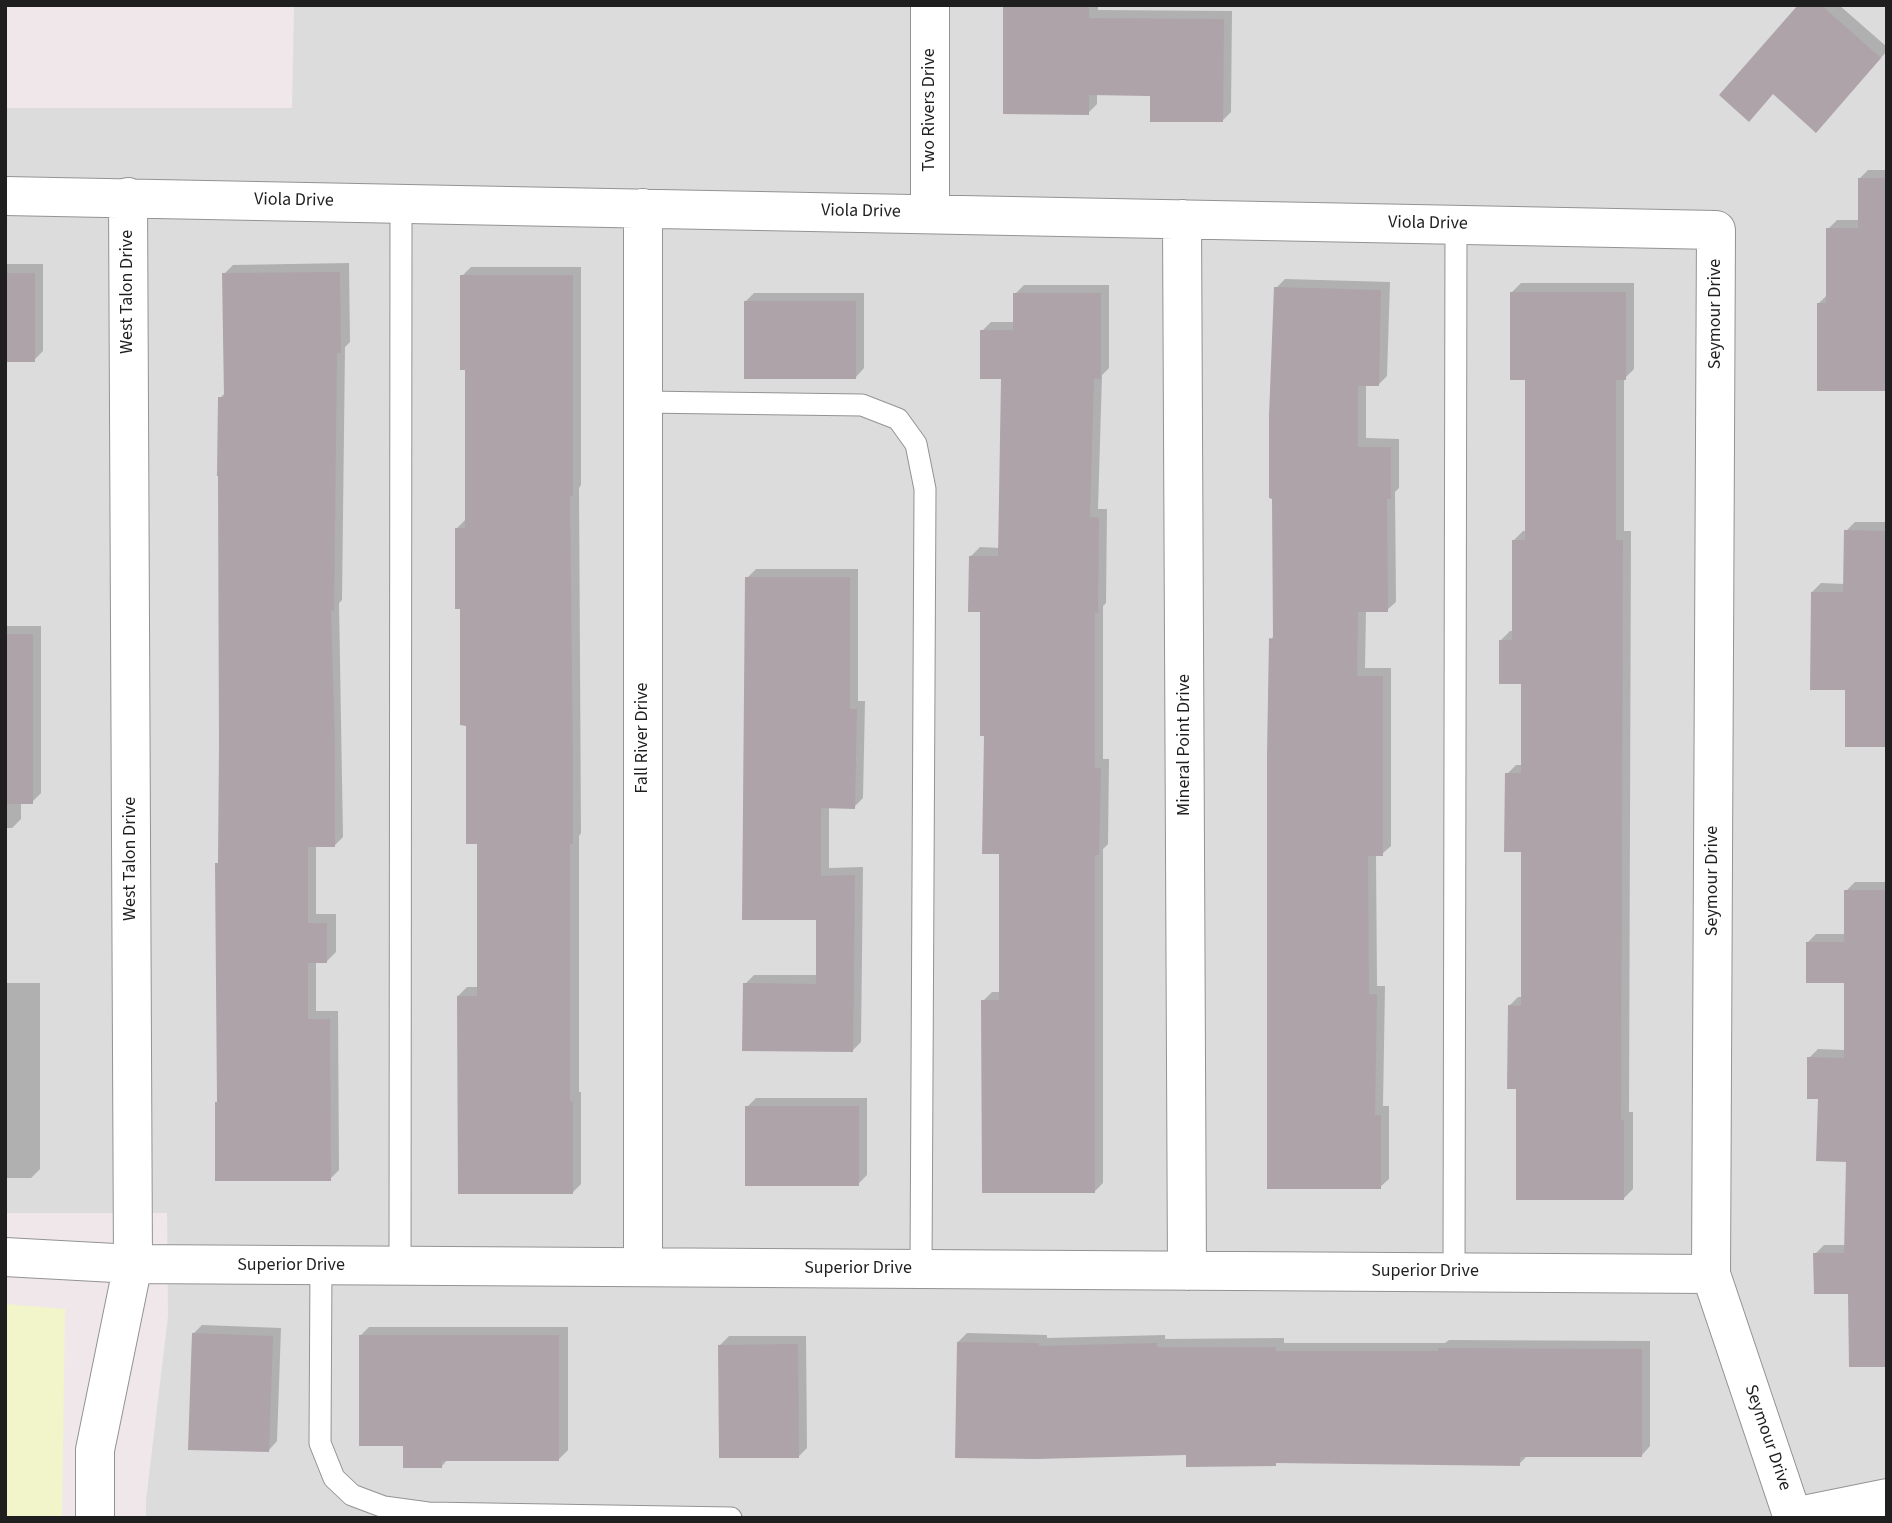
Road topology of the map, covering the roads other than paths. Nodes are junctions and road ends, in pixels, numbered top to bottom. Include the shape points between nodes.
1 (930, 5) edge
2 (5, 196) edge
3 (128, 197) junction
4 (401, 202) junction
5 (643, 208) junction
6 (930, 214) junction
7 (1182, 219) junction
8 (1455, 225) junction
9 (1716, 230) joint
10 (643, 402) junction
11 (5, 1257) edge
12 (133, 1264) junction
13 (321, 1266) junction
14 (400, 1266) junction
15 (643, 1267) junction
16 (921, 1269) junction
17 (1187, 1270) junction
18 (1454, 1272) junction
19 (1711, 1274) junction
20 (1887, 1498) edge
21 (1786, 1517) edge
22 (95, 1518) edge
23 (731, 1518) edge

1 - 6 street, Two Rivers Drive
2 - 3 street, Viola Drive
3 - 4 street, Viola Drive
3 - 12 street, West Talon Drive
4 - 5 street, Viola Drive
4 - 14 lane
5 - 6 street, Viola Drive
5 - 10 street, Fall River Drive
6 - 7 street, Viola Drive
7 - 8 street, Viola Drive
7 - 17 street, Mineral Point Drive
8 - 9 street, Viola Drive
8 - 18 lane
9 - 19 street, Seymour Drive
10 - 15 street, Fall River Drive
10 - 16 lane via 862,405 898,419 916,444 925,489
11 - 12 street, Superior Drive
12 - 13 street, Superior Drive
12 - 22 street, West Talon Drive via 95,1450
13 - 14 street, Superior Drive
13 - 23 lane via 320,1443 334,1478 352,1495 384,1507 428,1513
14 - 15 street, Superior Drive
15 - 16 street, Superior Drive
16 - 17 street, Superior Drive
17 - 18 street, Superior Drive
18 - 19 street, Superior Drive
19 - 21 street, Seymour Drive
20 - 21 street

